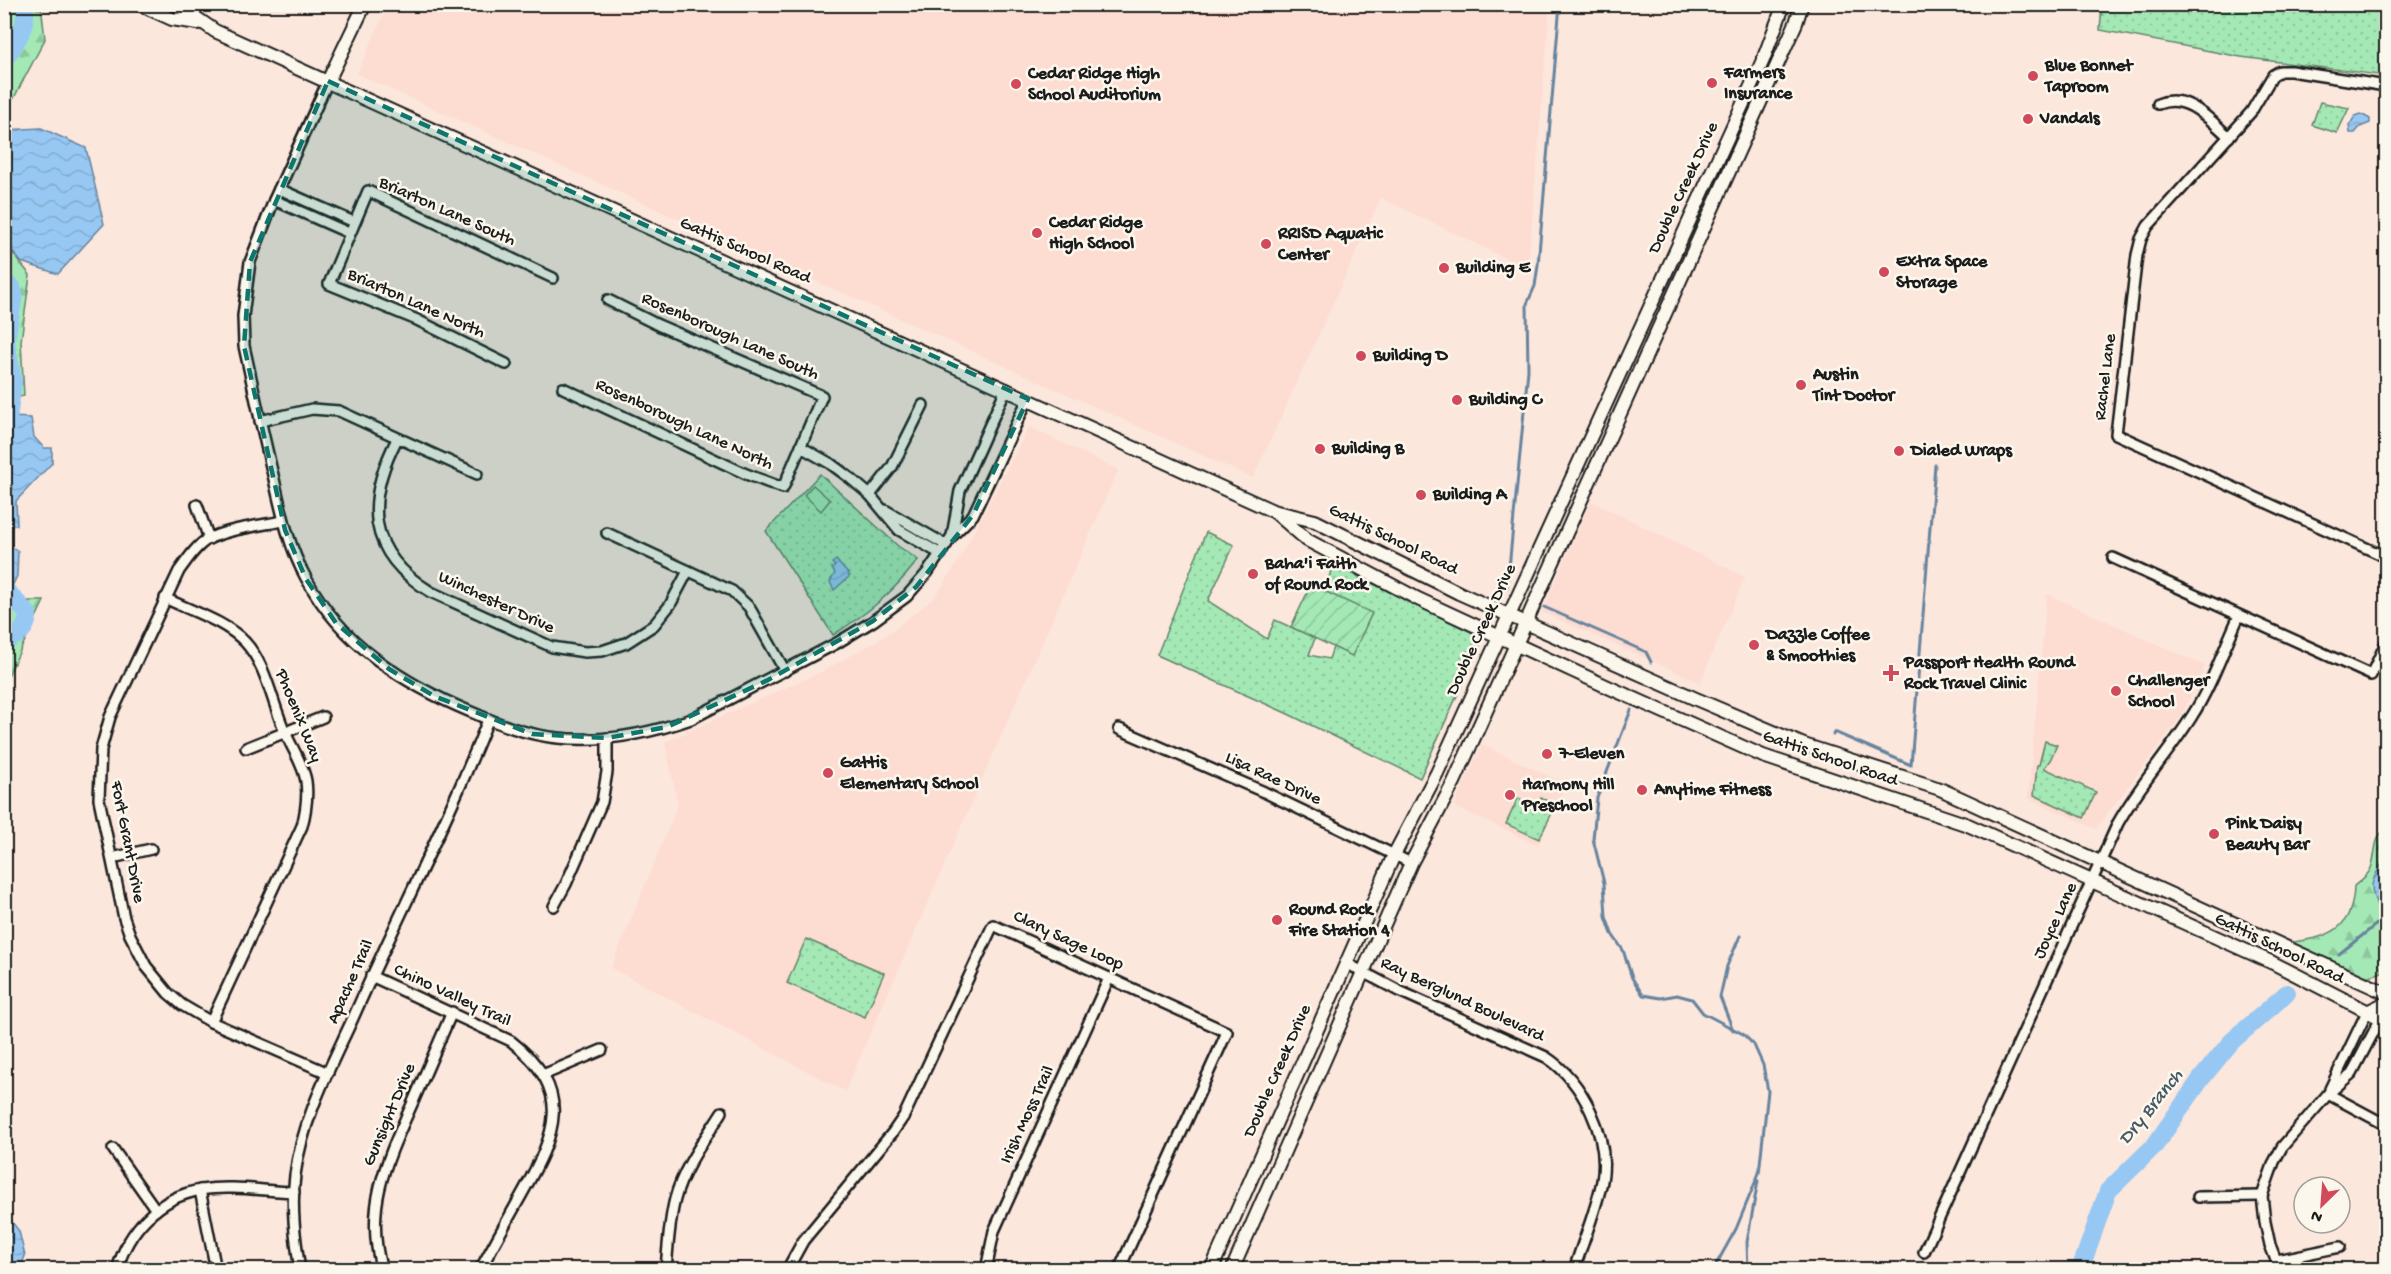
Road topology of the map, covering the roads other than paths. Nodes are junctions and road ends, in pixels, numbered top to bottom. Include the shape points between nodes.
1 (139, 4) edge
2 (176, 4) edge
3 (365, 4) edge
4 (1784, 4) edge
5 (1802, 4) edge
6 (202, 24) junction
7 (328, 81) junction
8 (2386, 86) edge
9 (2158, 104) dead end
10 (2229, 137) junction
11 (279, 189) junction
12 (274, 200) junction
13 (354, 222) junction
14 (349, 233) junction
15 (553, 278) dead end
16 (608, 300) dead end
17 (506, 364) dead end
18 (563, 388) dead end
19 (1006, 389) junction
20 (1028, 399) junction
21 (923, 405) dead end
22 (260, 421) junction
23 (397, 439) junction
24 (801, 447) junction
25 (477, 474) dead end
26 (870, 495) junction
27 (197, 505) dead end
28 (1272, 511) junction
29 (283, 521) junction
30 (607, 533) dead end
31 (952, 536) junction
32 (209, 539) junction
33 (943, 549) junction
34 (2386, 557) edge
35 (2113, 558) dead end
36 (688, 571) junction
37 (165, 598) junction
38 (1509, 615) junction
39 (2239, 616) junction
40 (1526, 622) junction
41 (1499, 636) junction
42 (1516, 643) junction
43 (2386, 643) edge
44 (785, 671) junction
45 (324, 717) dead end
46 (488, 720) junction
47 (1119, 729) dead end
48 (285, 734) junction
49 (607, 738) junction
50 (246, 748) dead end
51 (151, 849) dead end
52 (1394, 855) junction
53 (112, 858) junction
54 (2101, 861) junction
55 (1411, 863) junction
56 (2092, 882) junction
57 (554, 906) dead end
58 (1346, 963) junction
59 (1363, 972) junction
60 (371, 976) junction
61 (1109, 978) junction
62 (2386, 993) edge
63 (2386, 1003) edge
64 (452, 1012) junction
65 (2367, 1012) junction
66 (2384, 1019) edge
67 (211, 1022) junction
68 (602, 1050) dead end
69 (328, 1073) junction
70 (543, 1075) junction
71 (2328, 1094) junction
72 (722, 1112) dead end
73 (2386, 1125) edge
74 (113, 1149) dead end
75 (200, 1190) junction
76 (294, 1192) junction
77 (2262, 1196) junction
78 (2198, 1197) dead end
79 (156, 1210) junction
80 (2340, 1247) dead end
81 (1924, 1252) dead end
82 (2278, 1265) edge
83 (117, 1269) edge
84 (216, 1269) edge
85 (300, 1269) edge
86 (382, 1269) edge
87 (480, 1269) edge
88 (666, 1269) edge
89 (787, 1269) edge
90 (986, 1269) edge
91 (1119, 1269) edge
92 (1211, 1269) edge
93 (1232, 1269) edge
94 (1574, 1269) edge

1 - 6 main road, Gattis School Road via 172,19
2 - 6 main road, Gattis School Road
3 - 7 main road
4 - 38 main road, Double Creek Drive via 1766,53
5 - 40 main road, Double Creek Drive
6 - 7 main road, Gattis School Road
7 - 11 street
7 - 19 main road, Gattis School Road
8 - 10 street, Rachel Lane via 2280,71 2273,75 2260,101
9 - 10 street via 2178,100 2189,105
10 - 34 street, Rachel Lane via 2148,226 2141,239 2116,434
11 - 12 street
11 - 13 street
12 - 14 street
12 - 22 street via 250,262 243,316 244,346
13 - 14 street, Briarton Lane South
13 - 15 street, Briarton Lane South via 368,191
14 - 17 street, Briarton Lane North via 329,284 417,320
16 - 24 street, Rosenborough Lane South via 822,396
18 - 24 street, Rosenborough Lane North via 783,488
19 - 20 main road, Gattis School Road
19 - 31 street via 960,491
20 - 28 main road, Gattis School Road
20 - 31 street via 977,508
21 - 26 street via 892,467
22 - 23 street via 326,408 345,413
22 - 29 street
23 - 25 street
23 - 36 street, Winchester Drive via 377,491 376,515 389,554 404,573 431,592 552,647 585,652 626,643 654,625
24 - 26 street via 831,464
26 - 33 street via 899,530
27 - 32 street
28 - 38 main road, Gattis School Road via 1315,521
28 - 41 main road, Gattis School Road via 1306,540
29 - 32 street, Fort Grant Drive
29 - 46 street via 306,579 336,623 355,642 411,684
30 - 36 street
31 - 33 street
32 - 37 street, Fort Grant Drive via 183,565
33 - 44 street via 907,596 873,621
35 - 39 street
36 - 44 street via 741,598
37 - 48 street, Phoenix Way via 224,626 246,643 261,666
37 - 53 street, Fort Grant Drive via 110,717 100,749 99,800
38 - 40 main road, Gattis School Road
38 - 41 main road, Double Creek Drive
39 - 43 street via 2371,675
39 - 54 street, Joyce Lane via 2194,713 2132,798
40 - 42 main road, Double Creek Drive
40 - 54 main road, Gattis School Road via 1804,746 1941,789
41 - 42 main road, Gattis School Road
41 - 52 main road, Double Creek Drive via 1437,773
42 - 55 main road, Double Creek Drive via 1454,782
42 - 56 main road, Gattis School Road via 1763,756 1968,825
44 - 49 street via 692,719 641,734
45 - 48 street
46 - 49 street via 557,738
46 - 60 street, Apache Trail
47 - 52 street, Lisa Rae Drive via 1264,792
48 - 50 street
48 - 67 street, Phoenix Way via 306,780 304,819
49 - 57 street via 602,802
51 - 53 street
52 - 55 street, Lisa Rae Drive
52 - 58 main road, Double Creek Drive
53 - 67 street, Fort Grant Drive via 130,935 146,966 168,993
54 - 56 street, Joyce Lane
54 - 62 main road, Gattis School Road
55 - 59 main road, Double Creek Drive
56 - 65 main road, Gattis School Road via 2273,963
56 - 81 street, Joyce Lane
58 - 59 street, Ray Berglund Boulevard
58 - 92 main road, Double Creek Drive
59 - 93 main road, Double Creek Drive
59 - 94 street, Ray Berglund Boulevard via 1546,1057 1584,1096 1604,1156 1602,1181
60 - 64 street, Chino Valley Trail
60 - 69 street, Apache Trail
61 - 89 street, Clary Sage Loop via 993,925 904,1116 803,1240
61 - 90 street, Irish Moss Trail via 994,1231
61 - 91 street, Clary Sage Loop via 1227,1032
63 - 65 main road
64 - 70 street, Chino Valley Trail via 511,1041
64 - 86 street, Gunsight Drive via 384,1166 375,1226
65 - 66 main road, Gattis School Road
65 - 71 street
66 - 71 street via 2352,1073
67 - 69 street, Fort Grant Drive
68 - 70 street
69 - 76 street, Apache Trail via 303,1139
70 - 87 street, Chino Valley Trail via 553,1112 549,1142
71 - 73 street
71 - 77 street via 2282,1147
72 - 88 street via 675,1198
74 - 79 street
75 - 76 street
75 - 79 street
75 - 84 street
76 - 85 street, Apache Trail
77 - 78 street
77 - 82 street via 2270,1245
79 - 83 street via 126,1245
80 - 82 street

